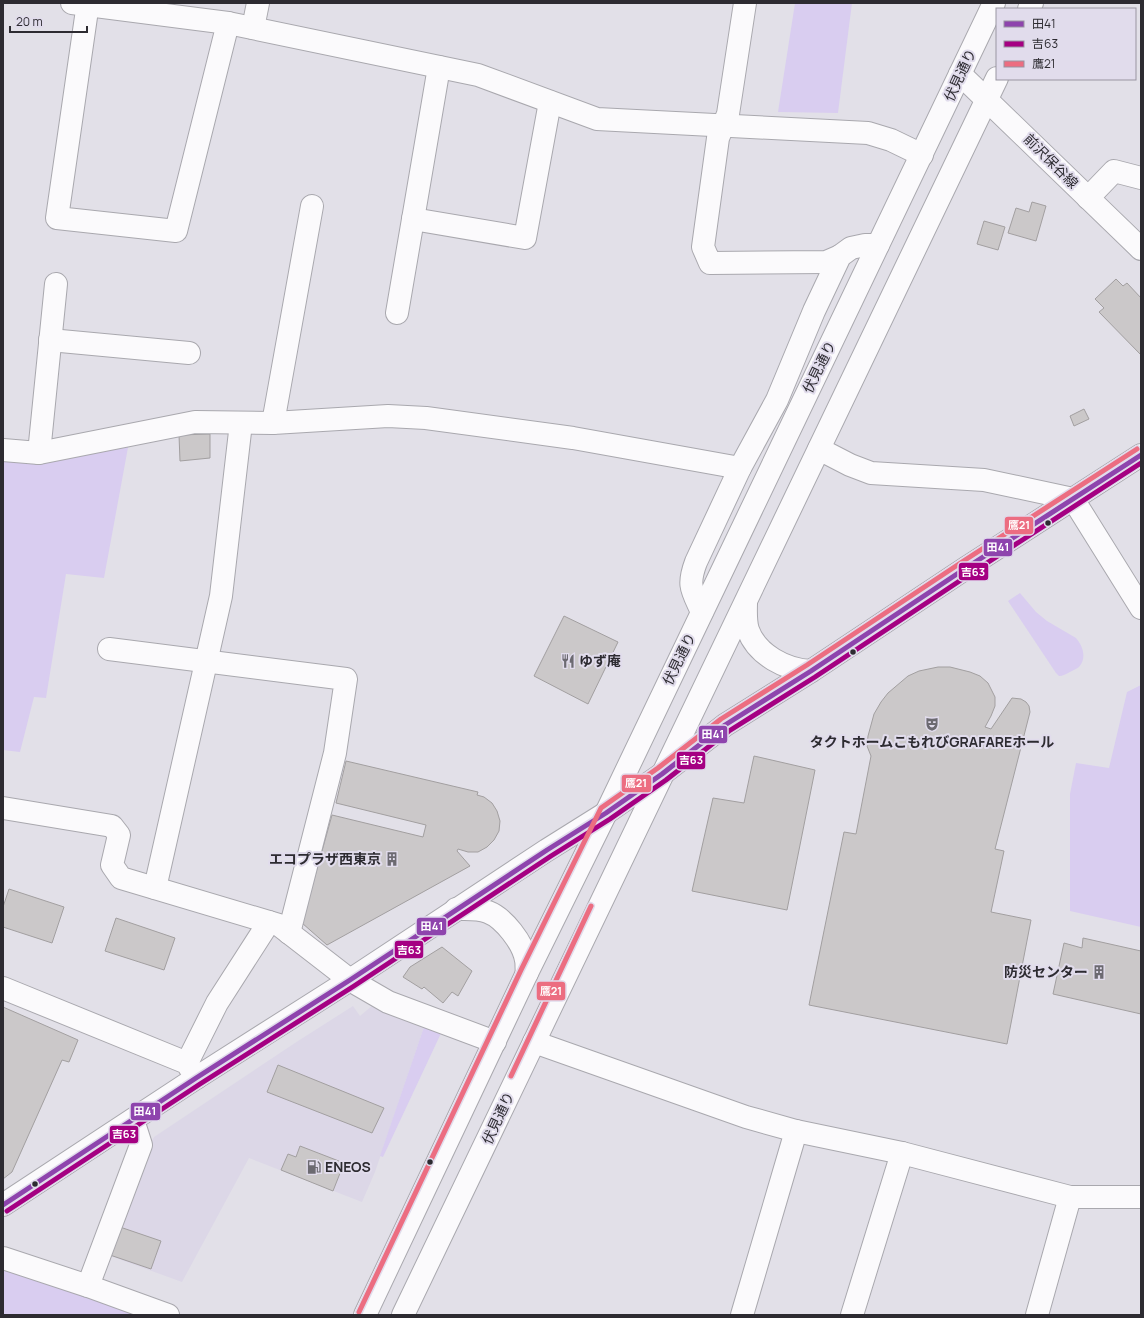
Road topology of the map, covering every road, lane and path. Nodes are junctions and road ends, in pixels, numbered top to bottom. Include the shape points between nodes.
1 (258, 3) edge
2 (745, 3) edge
3 (994, 3) edge
4 (83, 4) edge
5 (228, 23) junction
6 (253, 28) junction
7 (438, 67) junction
8 (960, 74) junction
9 (996, 80) edge
10 (986, 100) junction
11 (550, 102) junction
12 (724, 125) junction
13 (922, 156) junction
14 (1141, 178) edge
15 (1088, 198) junction
16 (312, 206) dead end
17 (413, 219) junction
18 (878, 245) junction
19 (1141, 249) edge
20 (840, 256) junction
21 (56, 284) dead end
22 (397, 313) dead end
23 (50, 340) junction
24 (189, 353) dead end
25 (241, 423) junction
26 (273, 424) junction
27 (819, 449) junction
28 (3, 450) edge
29 (39, 453) junction
30 (1141, 455) edge
31 (740, 468) junction
32 (1073, 498) junction
33 (746, 601) junction
34 (1141, 608) edge
35 (702, 612) junction
36 (108, 649) dead end
37 (206, 660) junction
38 (811, 671) junction
39 (662, 774) junction
40 (3, 808) edge
41 (606, 813) junction
42 (155, 888) junction
43 (456, 909) junction
44 (269, 922) junction
45 (289, 933) junction
46 (527, 973) junction
47 (350, 980) junction
48 (3, 988) edge
49 (495, 1042) junction
50 (534, 1042) junction
51 (192, 1071) junction
52 (134, 1120) junction
53 (796, 1131) junction
54 (902, 1153) junction
55 (1070, 1197) junction
56 (1141, 1197) edge
57 (3, 1205) edge
58 (3, 1258) edge
59 (88, 1286) junction
60 (168, 1315) edge
61 (365, 1315) edge
62 (403, 1315) edge
63 (742, 1315) edge
64 (852, 1315) edge
65 (1037, 1315) edge

1 - 6 street
2 - 12 street via 728,114
3 - 8 street, 伏見通り
4 - 5 street
4 - 5 street via 57,218 176,231
5 - 6 street
6 - 7 street
7 - 11 street via 478,75
7 - 17 street
8 - 10 street, 前沢保谷線
8 - 13 street, 伏見通り
9 - 10 street, 伏見通り
10 - 15 street, 前沢保谷線
10 - 27 street, 伏見通り
11 - 12 street via 597,119
11 - 17 street via 525,238
12 - 13 street via 868,132 891,140
12 - 20 street via 718,138 703,246 710,263 826,262
13 - 18 street, 伏見通り
14 - 15 street via 1114,171
15 - 19 street, 前沢保谷線
16 - 26 street
17 - 22 street
18 - 20 street via 850,248
18 - 35 street, 伏見通り
20 - 31 street via 777,400
21 - 23 street
23 - 24 street
23 - 29 street
25 - 26 street
25 - 29 street via 195,422
25 - 37 street via 221,596
26 - 31 street via 388,416 426,418 573,438
27 - 32 street via 871,473 984,480
27 - 33 street, 伏見通り
28 - 29 street
30 - 32 street
31 - 35 street via 691,575 691,588
32 - 34 street
32 - 38 street
33 - 38 street via 748,631 756,645 789,667
33 - 39 street, 伏見通り
35 - 41 street, 伏見通り
36 - 37 street
37 - 42 street
37 - 45 street via 346,679 335,753
38 - 39 street via 725,725
39 - 41 street
39 - 50 street, 伏見通り
40 - 42 street via 112,826 119,835 112,865 121,878
41 - 43 street
41 - 46 street, 伏見通り
42 - 44 street
43 - 46 street via 488,912 500,920 522,947
43 - 47 street
44 - 45 street via 279,925
44 - 51 street via 217,1003
45 - 47 street
46 - 49 street, 伏見通り
47 - 49 street via 388,1002
47 - 51 street
48 - 51 street
49 - 61 street, 伏見通り
50 - 53 street via 746,1117
50 - 62 street, 伏見通り
51 - 52 street
52 - 57 street
52 - 59 street via 142,1145
53 - 54 street
53 - 63 street
54 - 55 street
54 - 64 street
55 - 56 street
55 - 65 street
58 - 59 street
59 - 60 street

